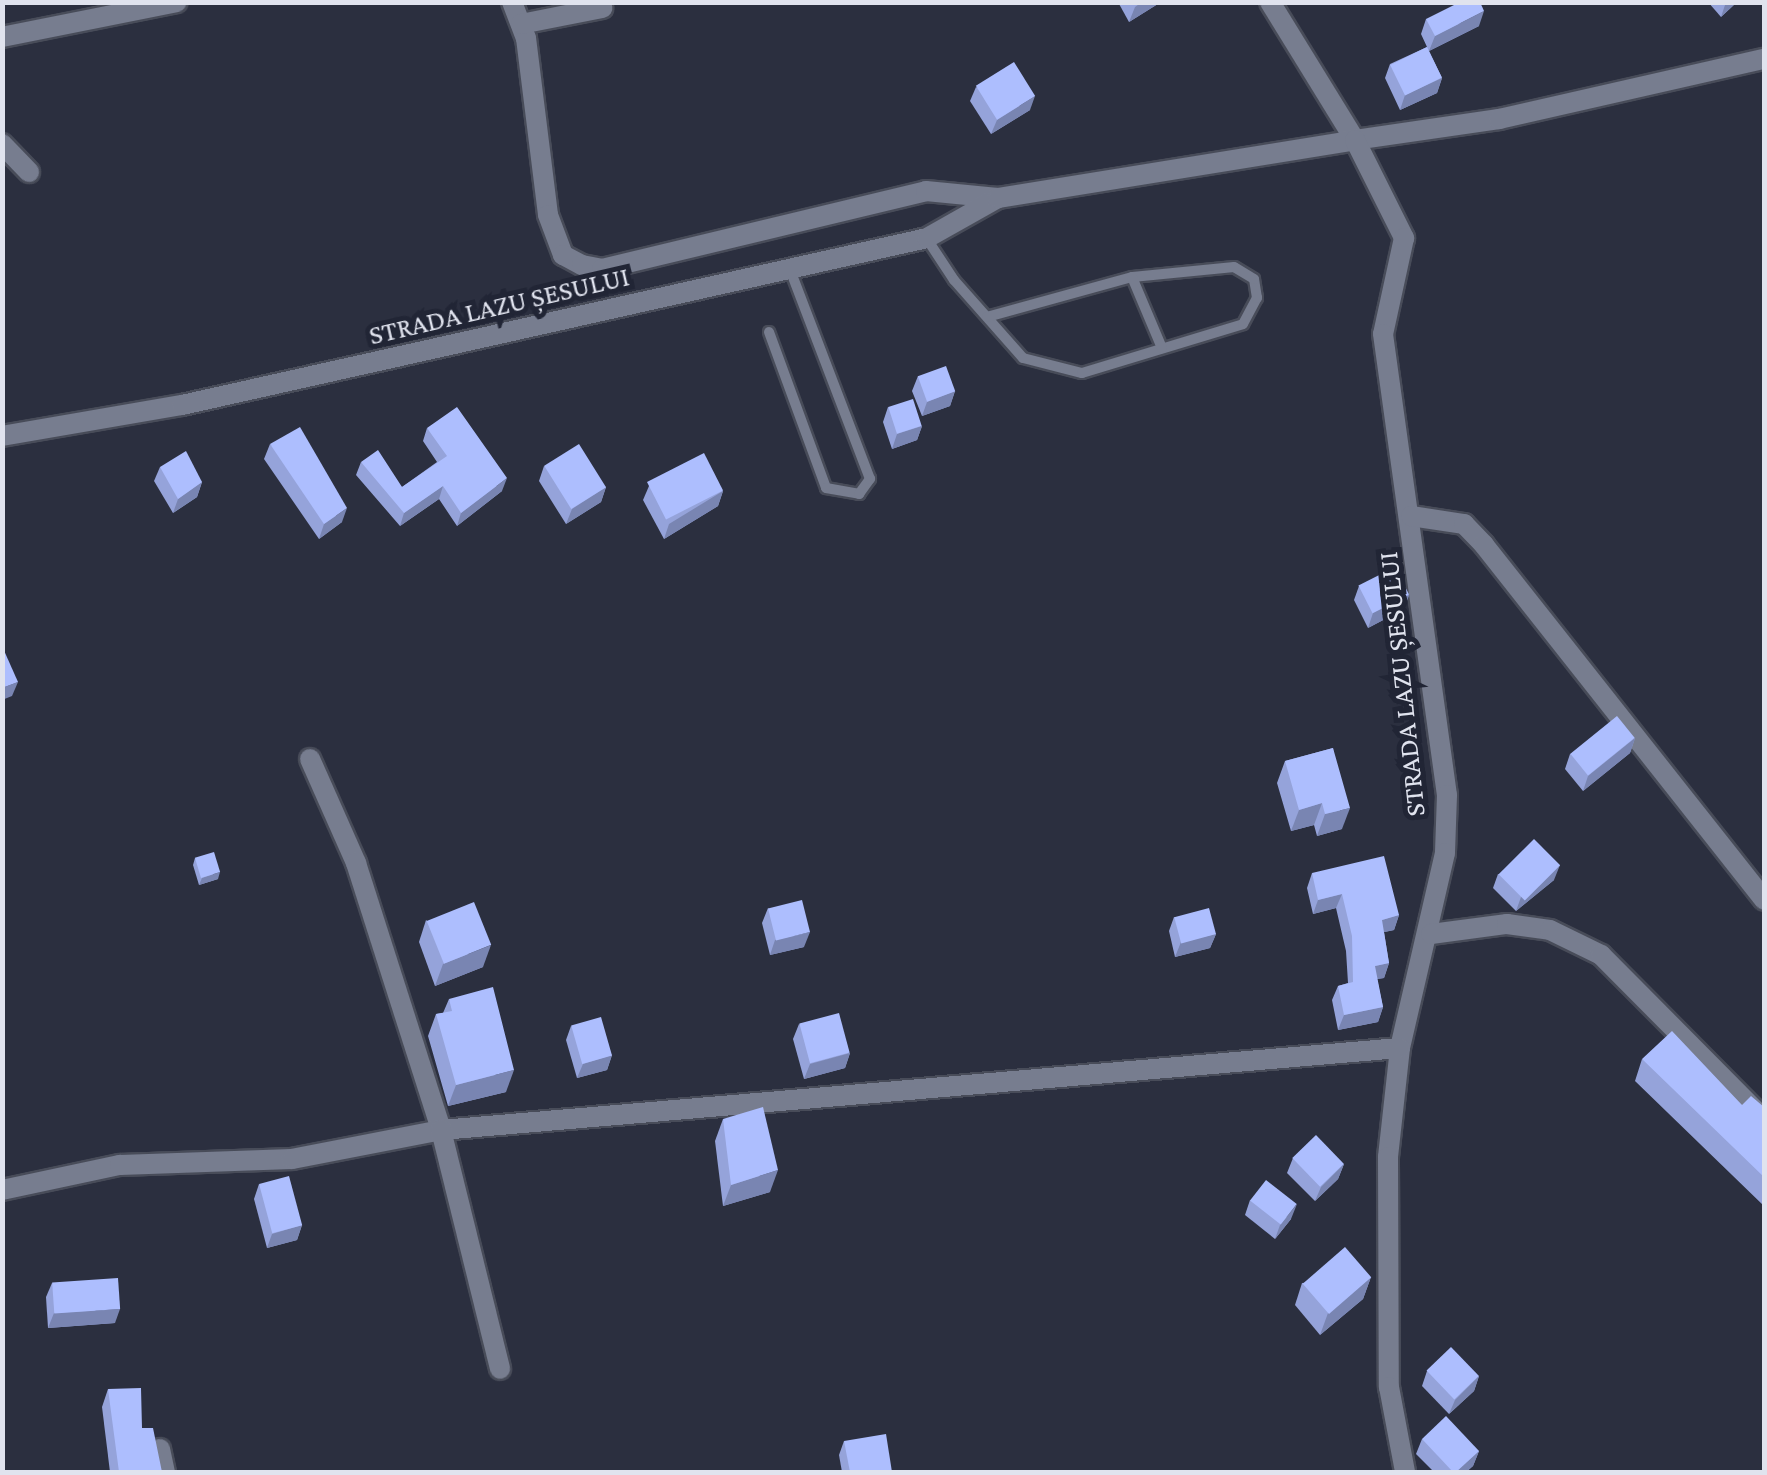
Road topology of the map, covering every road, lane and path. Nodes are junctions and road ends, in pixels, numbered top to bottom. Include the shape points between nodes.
1 (177, 2) edge
2 (512, 2) edge
3 (1270, 2) edge
4 (602, 8) dead end
5 (521, 24) junction
6 (2, 37) edge
7 (1764, 59) edge
8 (1356, 140) junction
9 (2, 144) edge
10 (29, 172) dead end
11 (998, 198) junction
12 (927, 238) junction
13 (790, 269) junction
14 (1132, 277) junction
15 (988, 317) junction
16 (769, 332) dead end
17 (1162, 348) junction
18 (2, 436) edge
19 (1411, 516) junction
20 (310, 759) dead end
21 (1764, 900) edge
22 (1430, 934) junction
23 (1400, 1048) junction
24 (1764, 1119) edge
25 (441, 1130) junction
26 (2, 1190) edge
27 (500, 1369) dead end
28 (160, 1450) edge
29 (165, 1472) edge
30 (1405, 1472) edge

1 - 6 street
2 - 5 street, STRADA LAZU ȘESULUI
3 - 8 street, STRADA LAZU ȘESULUI
4 - 5 street
5 - 11 street, STRADA LAZU ȘESULUI via 548,215 563,255 582,265 602,269 926,191
7 - 8 street, STRADA LAZU ȘESULUI via 1498,119
8 - 11 street, STRADA LAZU ȘESULUI
8 - 19 street, STRADA LAZU ȘESULUI via 1404,238 1383,334
9 - 10 street
11 - 12 street, STRADA LAZU ȘESULUI
12 - 13 street, STRADA LAZU ȘESULUI
12 - 15 lane
13 - 16 lane via 870,480 859,494 833,496 826,488
13 - 18 street, STRADA LAZU ȘESULUI
14 - 15 lane
14 - 17 lane
14 - 17 lane via 1234,267 1254,279 1256,298 1243,324
15 - 17 lane via 1023,358 1082,374 1118,370
19 - 21 street via 1464,524 1484,545
19 - 22 street, STRADA LAZU ȘESULUI via 1447,795
20 - 25 street via 356,863
22 - 23 street, STRADA LAZU ȘESULUI
22 - 24 street via 1507,924 1550,930 1601,955
23 - 25 street
23 - 30 street, STRADA LAZU ȘESULUI via 1385,1274 1388,1387
25 - 26 street via 292,1159 120,1166
25 - 27 street
28 - 29 street

